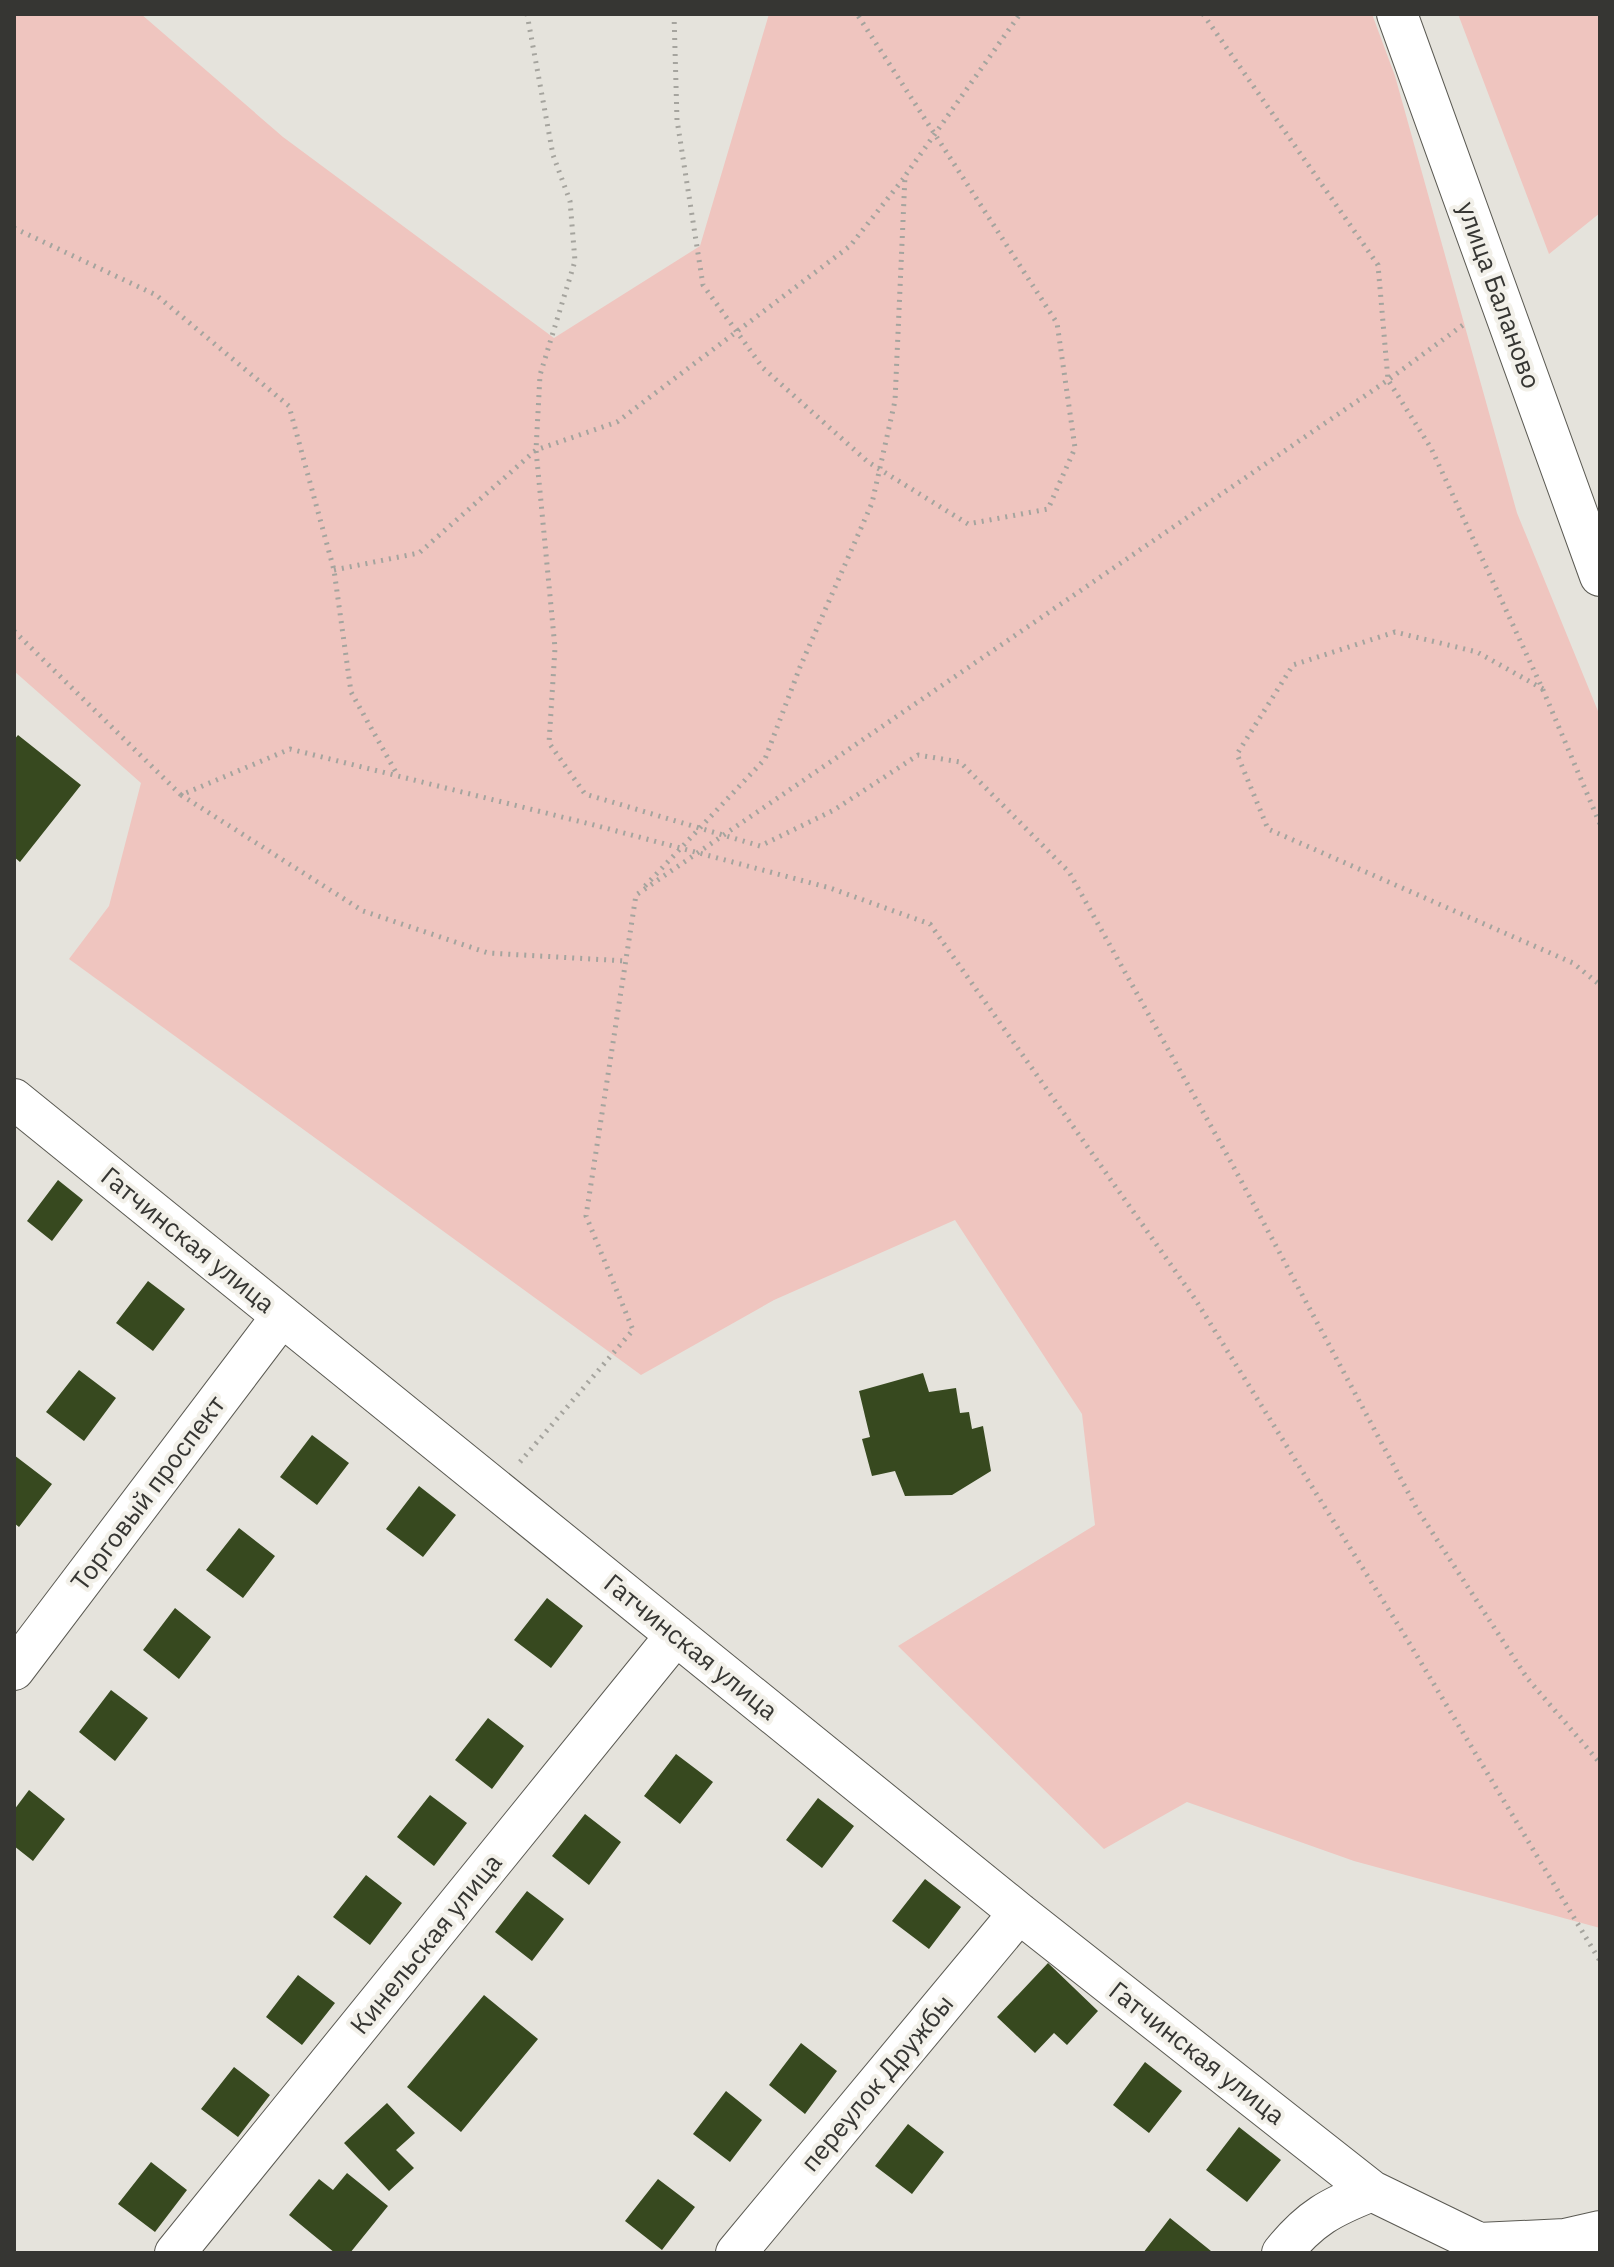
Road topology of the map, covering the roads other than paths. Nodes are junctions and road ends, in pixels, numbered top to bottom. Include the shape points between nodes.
1 (1397, 14) edge
2 (1600, 576) edge
3 (14, 1099) edge
4 (282, 1316) junction
5 (676, 1635) junction
6 (14, 1670) edge
7 (1019, 1913) junction
8 (1372, 2191) junction
9 (1600, 2231) edge
10 (1481, 2248) edge
11 (175, 2253) edge
12 (736, 2253) edge
13 (1282, 2253) edge

1 - 2 street, улица Баланово
3 - 4 street, Гатчинская улица
4 - 5 street, Гатчинская улица
4 - 6 street, Торговый проспект
5 - 7 street, Гатчинская улица
5 - 11 street, Кинельская улица
7 - 8 street, Гатчинская улица
7 - 12 street, переулок Дружбы
8 - 10 street, Гатчинская улица
8 - 13 street via 1317,2216
9 - 10 street

